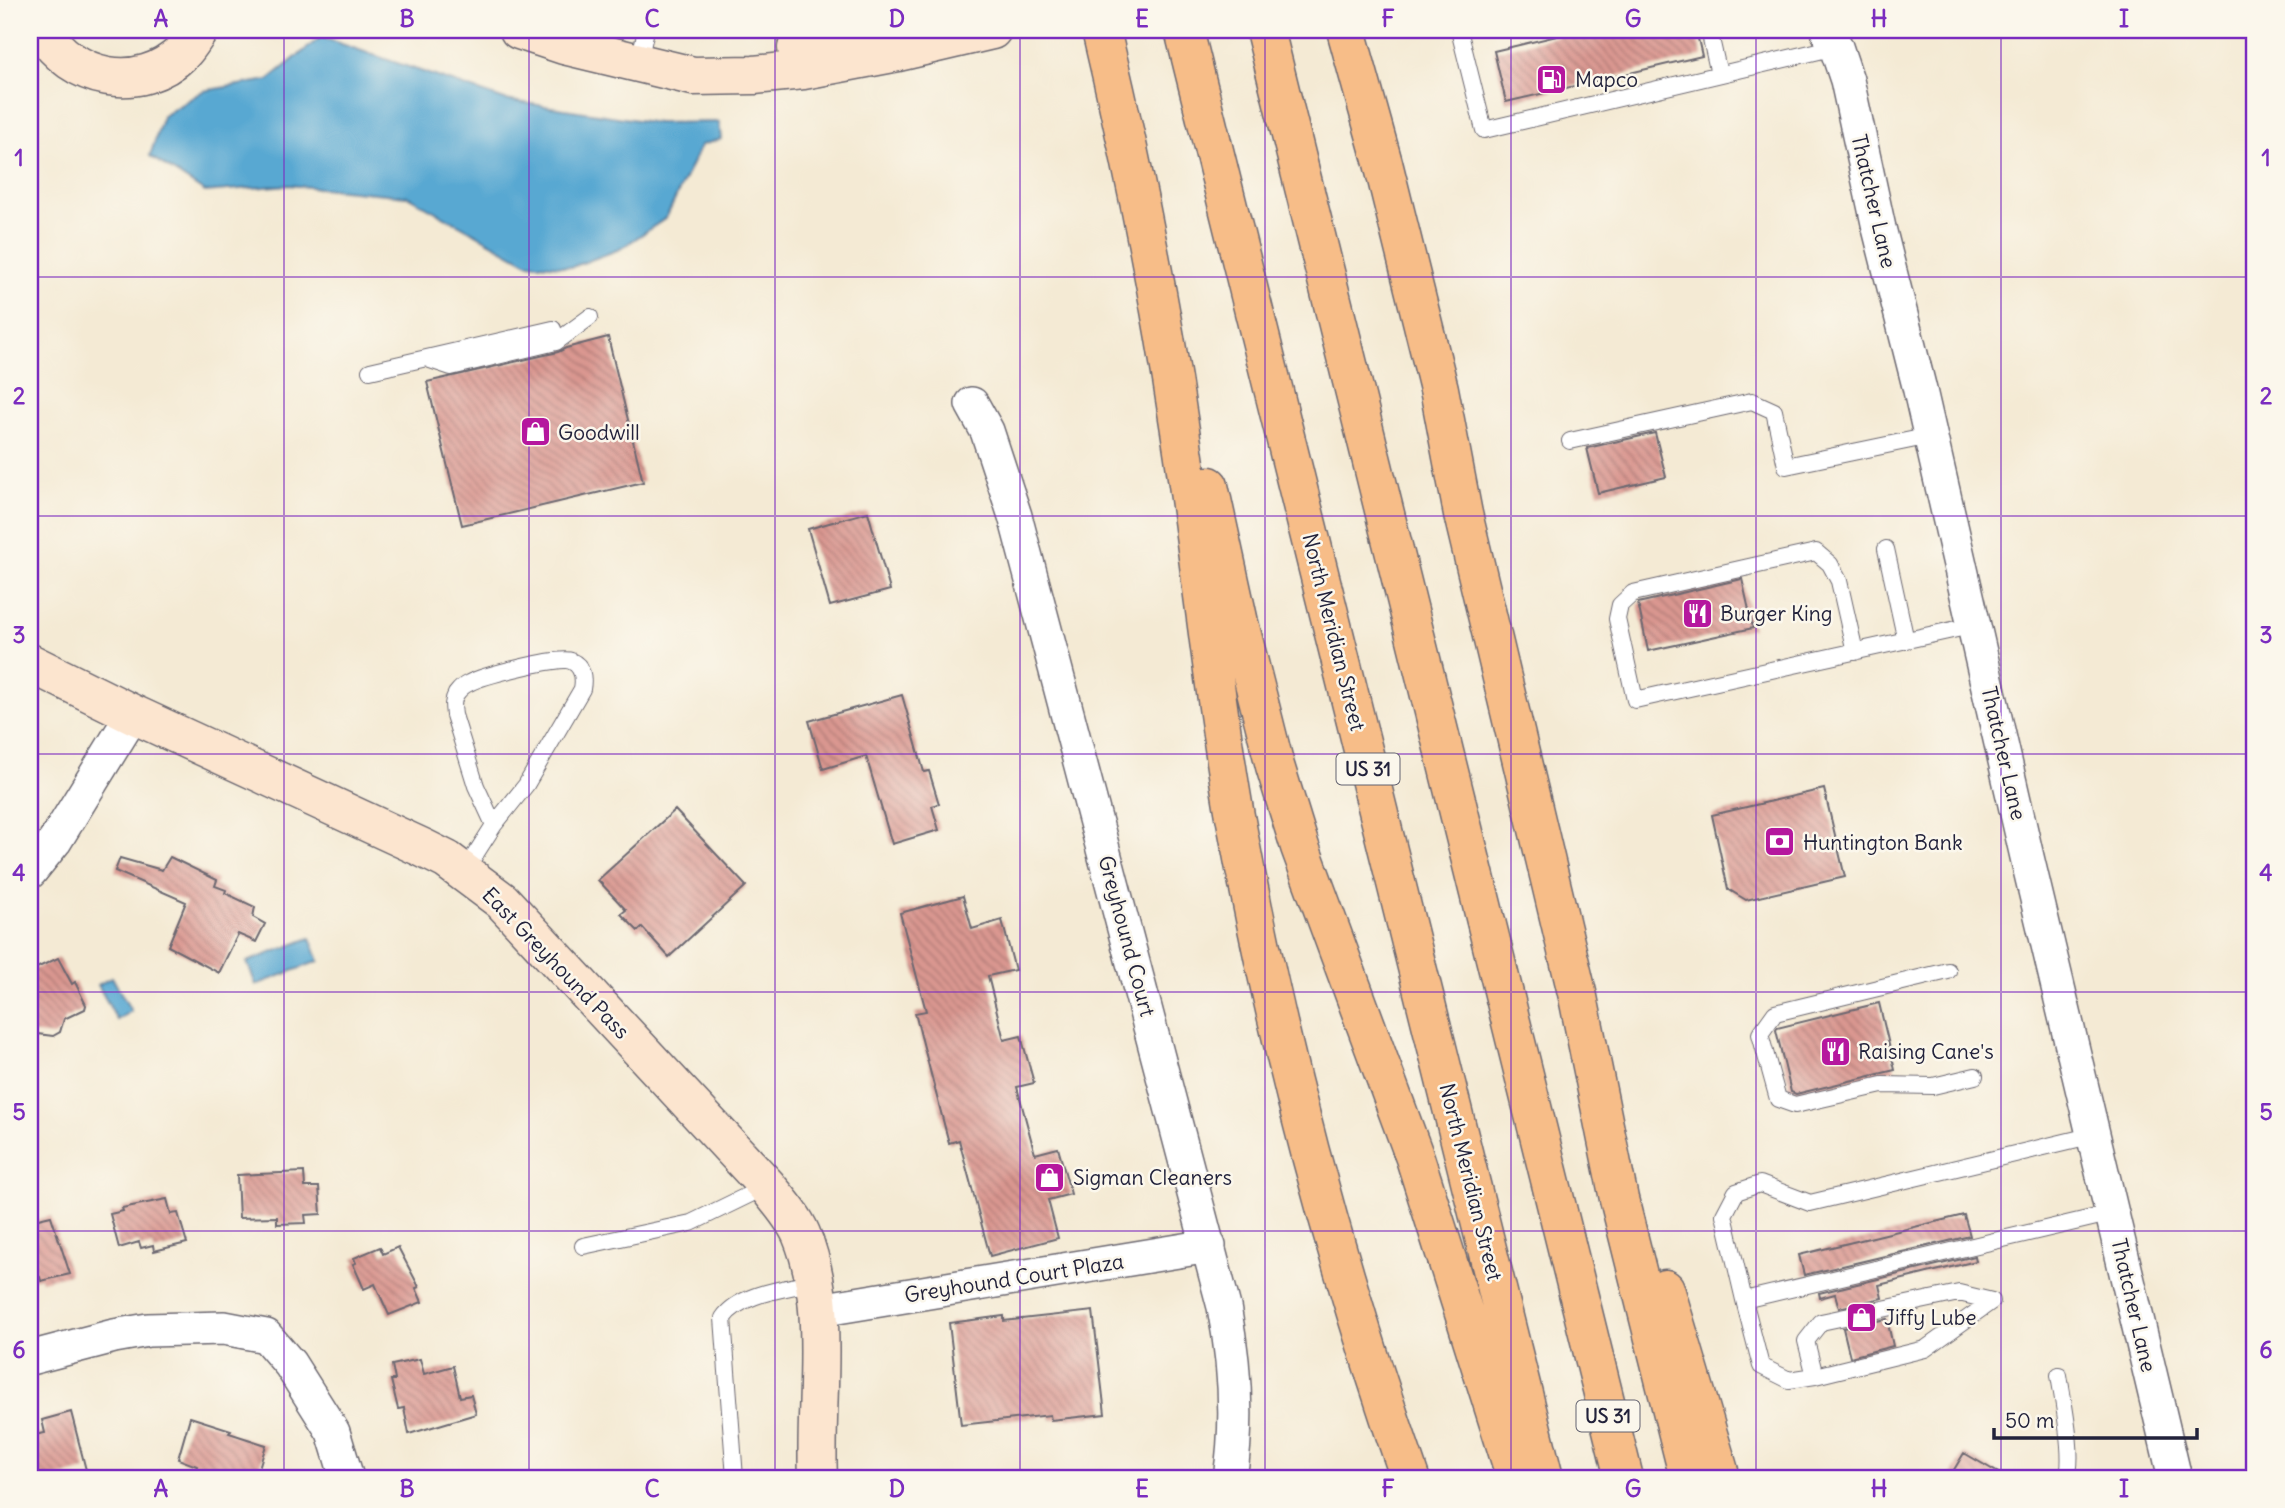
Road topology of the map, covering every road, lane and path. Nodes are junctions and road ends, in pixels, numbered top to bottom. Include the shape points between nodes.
1 (42, 30) edge
2 (199, 30) edge
3 (519, 30) edge
4 (859, 30) edge
5 (992, 30) edge
6 (1101, 30) edge
7 (1346, 30) edge
8 (1459, 30) edge
9 (1709, 30) edge
10 (1267, 36) edge
11 (1832, 39) edge
12 (1188, 45) edge
13 (643, 46) edge
14 (30, 57) edge
15 (74, 65) junction
16 (1719, 74) junction
17 (1157, 287) junction
18 (590, 317) dead end
19 (553, 329) dead end
20 (427, 359) junction
21 (370, 371) dead end
22 (972, 404) dead end
23 (1930, 436) junction
24 (1570, 442) dead end
25 (1886, 549) dead end
26 (1975, 625) junction
27 (1906, 641) junction
28 (1854, 652) junction
29 (30, 663) edge
30 (133, 714) junction
31 (494, 825) junction
32 (30, 872) edge
33 (464, 872) junction
34 (1948, 971) dead end
35 (1578, 997) junction
36 (1975, 1076) dead end
37 (2094, 1135) junction
38 (767, 1186) junction
39 (2113, 1213) junction
40 (583, 1246) dead end
41 (1209, 1246) junction
42 (816, 1296) junction
43 (1744, 1300) junction
44 (30, 1358) edge
45 (2059, 1375) dead end
46 (1815, 1376) junction
47 (2070, 1453) junction
48 (2070, 1476) edge
49 (347, 1478) edge
50 (736, 1478) edge
51 (818, 1478) edge
52 (1230, 1478) edge
53 (1410, 1478) edge
54 (1516, 1478) edge
55 (1544, 1478) edge
56 (1624, 1478) edge
57 (1689, 1478) edge
58 (1721, 1478) edge
59 (2054, 1478) edge
60 (2175, 1478) edge

1 - 15 street
2 - 15 street via 183,52 159,69 131,77 101,76
3 - 13 street via 564,46
4 - 13 street via 783,51
5 - 13 street via 838,64 754,75 693,76
6 - 17 highway
7 - 35 highway via 1439,389 1463,514
8 - 16 lane via 1484,130
9 - 16 lane
10 - 56 highway, US 31
11 - 16 lane
11 - 23 street, Thatcher Lane via 1850,93
12 - 55 highway, North Meridian Street / US 31
14 - 15 street
17 - 53 highway via 1219,720 1254,914 1324,1202
17 - 54 highway via 1219,524 1275,766 1300,847 1415,1158
18 - 20 lane via 556,342 452,367
19 - 20 lane
20 - 21 lane
22 - 41 street, Greyhound Court via 990,438 1015,516
23 - 24 lane via 1786,466 1774,411 1752,401
23 - 26 street, Thatcher Lane
25 - 27 lane
26 - 27 lane
26 - 37 street, Thatcher Lane
27 - 28 lane
28 - 28 lane via 1635,701 1617,619 1620,605 1633,593 1816,552 1830,564 1839,581
29 - 30 street, East Greyhound Pass
30 - 32 street via 55,841
30 - 33 street, East Greyhound Pass via 397,835
31 - 31 lane via 526,785 582,689 582,672 574,662 542,663 470,682 456,695 454,715 476,786
31 - 33 lane
33 - 38 street, East Greyhound Pass via 502,901
34 - 36 lane via 1775,1013 1760,1034 1778,1099 1795,1105 1882,1085 1933,1086
35 - 57 highway via 1619,1199
35 - 58 highway
37 - 39 street, Thatcher Lane
37 - 43 lane via 1810,1203 1760,1184 1736,1192 1724,1215
38 - 40 lane via 691,1223
38 - 42 street, East Greyhound Pass via 800,1232
39 - 43 lane
39 - 60 street, Thatcher Lane
41 - 42 street, Greyhound Court Plaza
41 - 52 street, Greyhound Court via 1234,1363 1235,1435
42 - 50 lane via 742,1301 723,1318
42 - 51 street, East Greyhound Pass
43 - 46 lane via 1761,1366 1789,1380
44 - 49 street via 148,1330 224,1328 265,1336 290,1364 333,1432
45 - 47 lane
46 - 46 lane via 1925,1349 1992,1301 1959,1293 1821,1322 1806,1341
47 - 48 lane
47 - 59 lane

